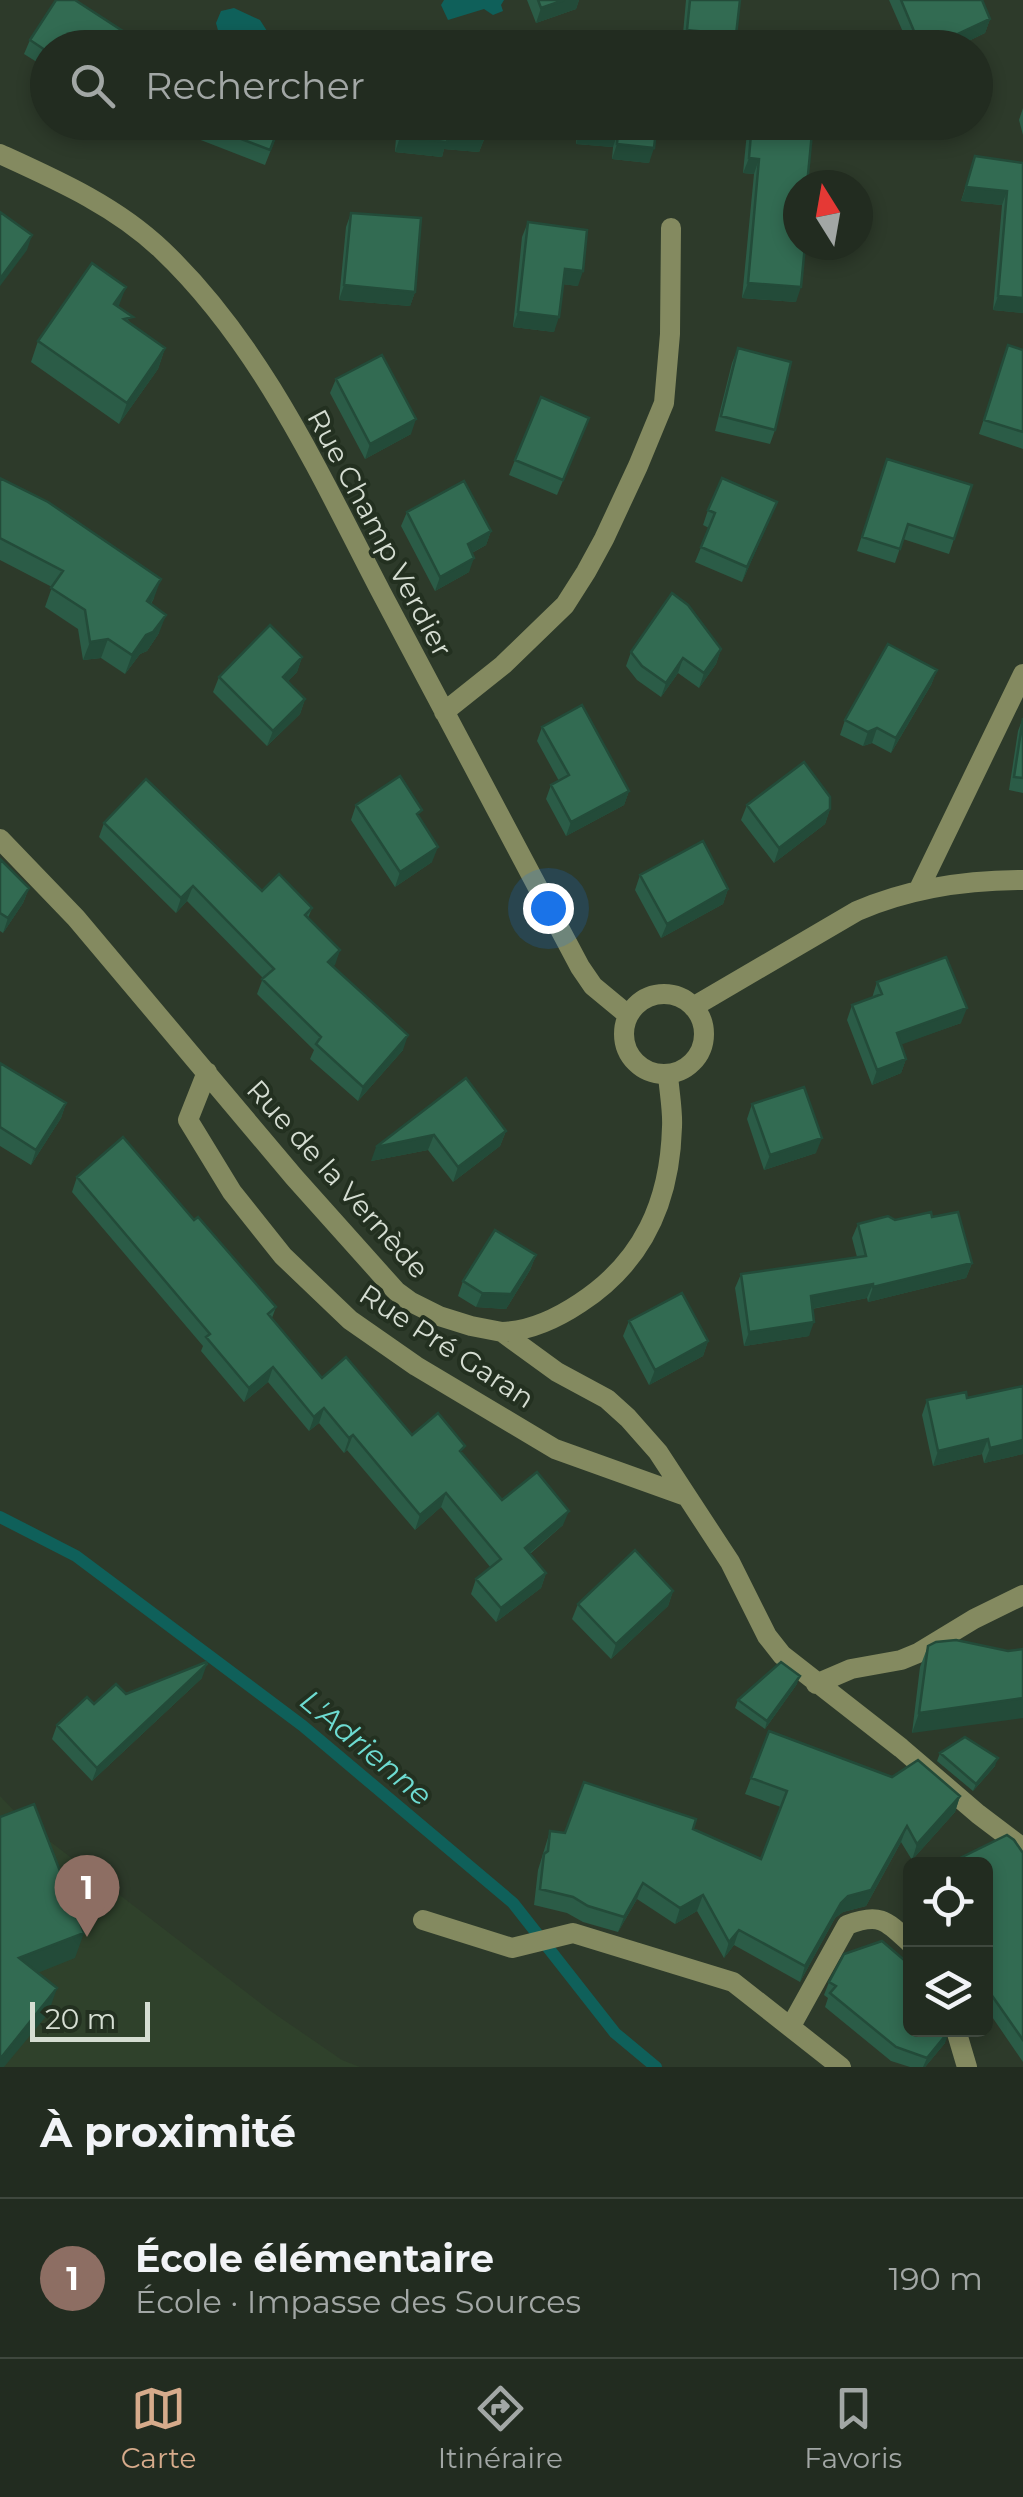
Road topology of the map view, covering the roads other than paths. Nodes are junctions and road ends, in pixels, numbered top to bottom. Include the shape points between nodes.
1 (0, 154) edge
2 (671, 228) dead end
3 (1023, 674) edge
4 (444, 712) junction
5 (0, 839) edge
6 (1023, 880) edge
7 (918, 890) junction
8 (694, 1007) junction
9 (628, 1015) junction
10 (208, 1072) junction
11 (668, 1074) junction
12 (502, 1332) junction
13 (686, 1496) junction
14 (1023, 1595) edge
15 (816, 1684) junction
16 (1023, 1848) edge
17 (424, 1920) dead end
18 (903, 1936) edge
19 (791, 2026) junction
20 (958, 2037) edge
21 (841, 2067) edge
22 (967, 2067) edge

1 - 4 street, Rue Champ Verdier via 114,214 159,246 206,297 281,405
2 - 4 street via 664,403 604,539 565,605 504,666
3 - 7 street
4 - 9 street, Rue Champ Verdier via 580,966
5 - 10 street, Rue de la Vernède
6 - 7 street
7 - 8 street via 857,910
8 - 9 street via 662,994
8 - 11 street via 703,1024 701,1050
9 - 11 street via 624,1037 632,1058
10 - 12 street, Rue de la Vernède via 396,1291 439,1316
10 - 13 street, Rue Pré Garan via 188,1120 232,1192 283,1256 350,1320 554,1449
11 - 12 street via 668,1164 654,1220 639,1246 608,1282 568,1311 521,1332
12 - 13 street, Rue de la Vernède via 607,1399 658,1452
13 - 15 street, Rue de la Vernède via 730,1562 767,1636
14 - 15 street via 918,1654 851,1668
15 - 16 street, Rue de la Vernède
17 - 19 street via 512,1948 573,1933 733,1982
18 - 19 street via 878,1917 848,1924
19 - 21 street
20 - 22 street

